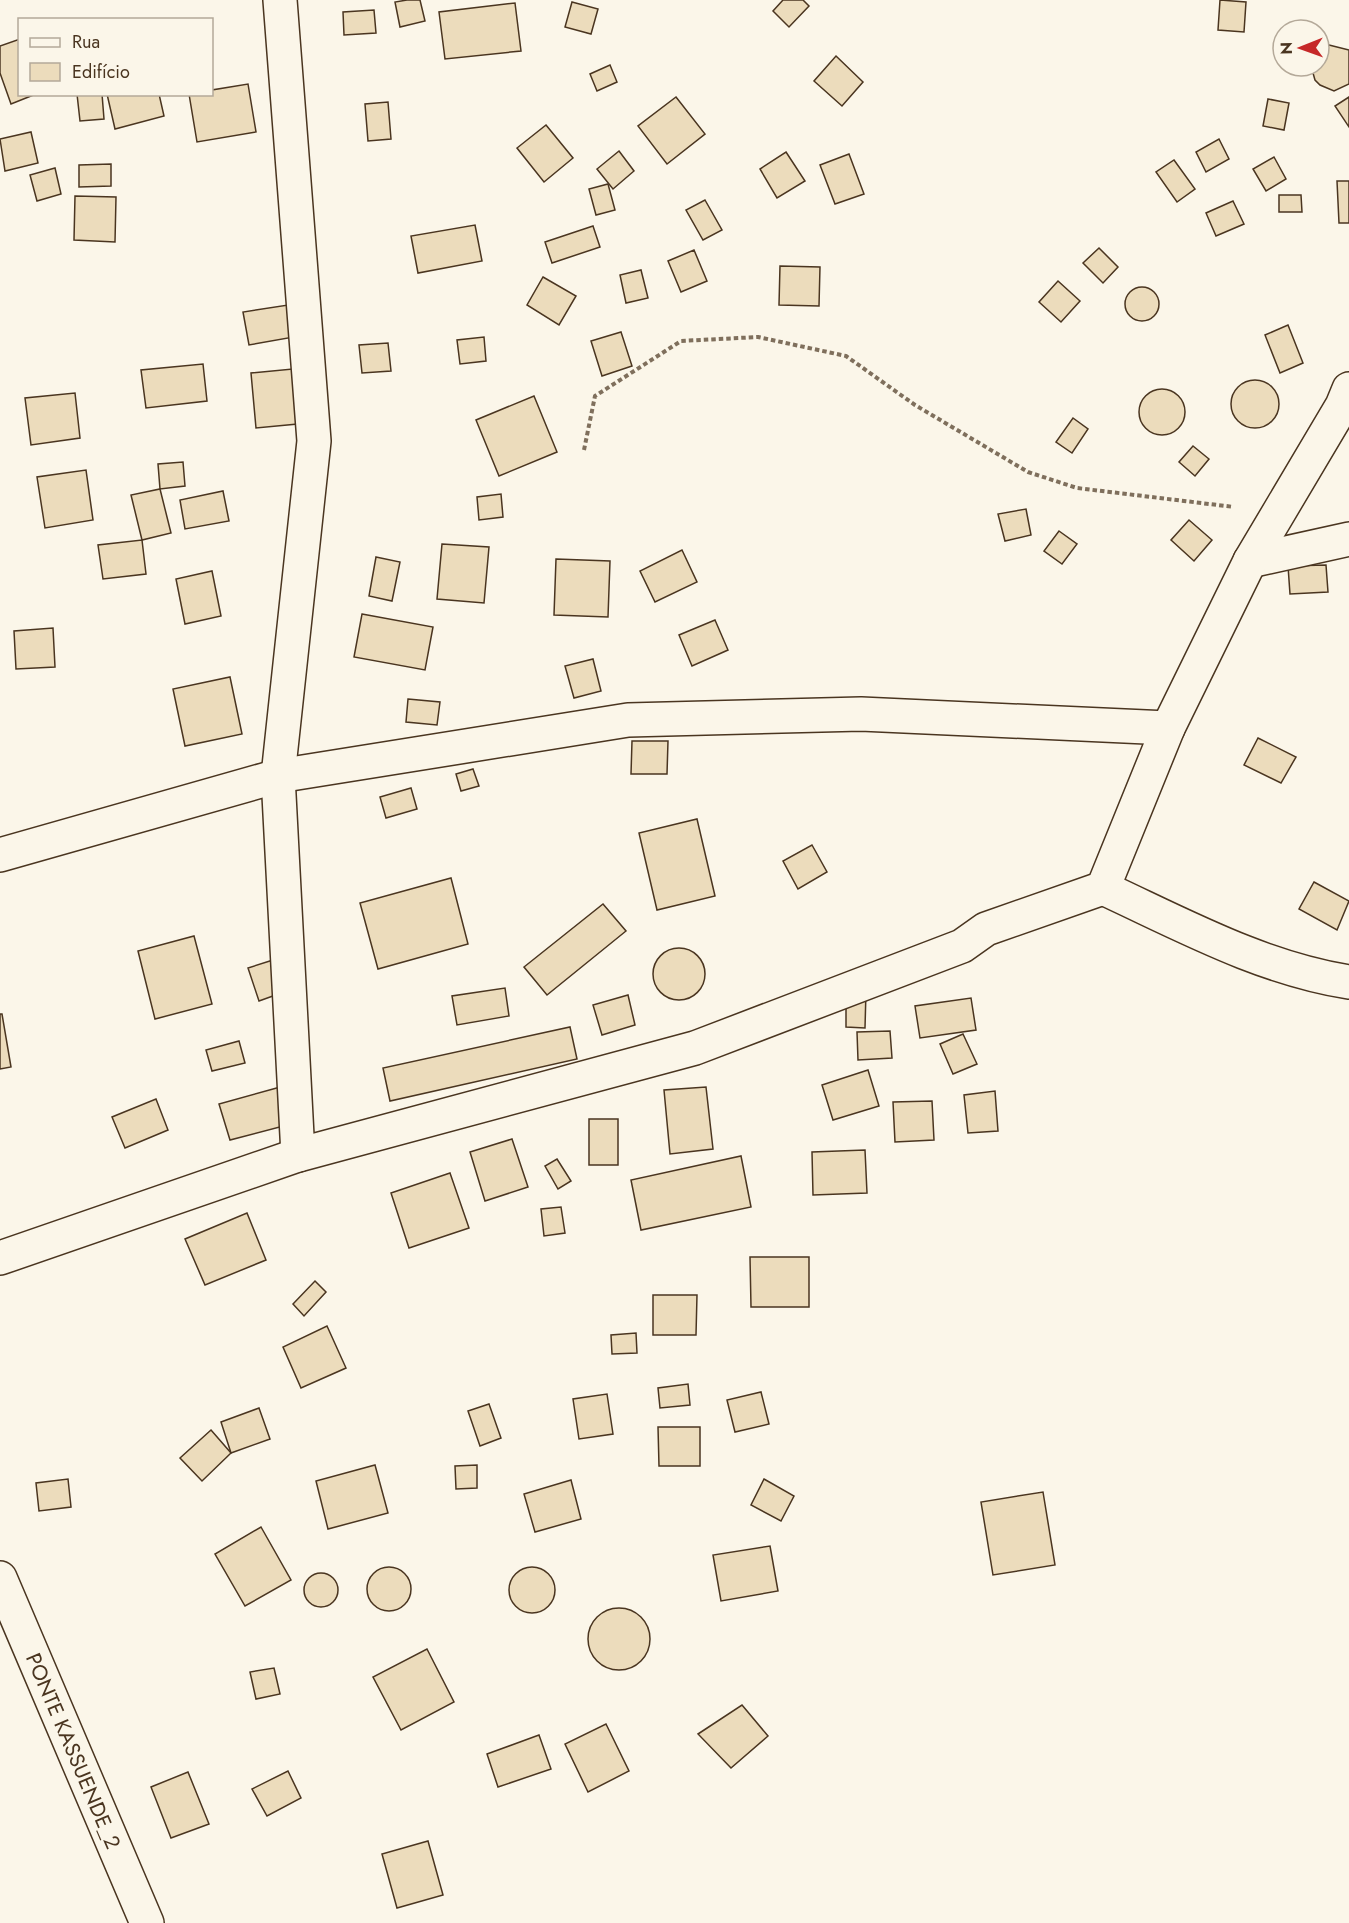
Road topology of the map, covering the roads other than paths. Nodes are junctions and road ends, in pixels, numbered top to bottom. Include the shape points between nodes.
1 (280, 0) edge
2 (1349, 389) edge
3 (1349, 538) edge
4 (1250, 561) junction
5 (1168, 728) junction
6 (278, 776) junction
7 (0, 855) edge
8 (1104, 888) junction
9 (1349, 982) edge
10 (298, 1155) junction
11 (0, 1258) edge
12 (0, 1578) edge
13 (147, 1923) edge

1 - 6 main road via 314,441
2 - 4 main road
3 - 4 main road
4 - 5 main road
5 - 6 main road via 861,714 628,720
5 - 8 main road
6 - 7 main road
6 - 10 main road
8 - 9 main road via 1255,958
8 - 10 main road via 986,929 962,946 695,1048
10 - 11 main road
12 - 13 main road, PONTE KASSUENDE_2

